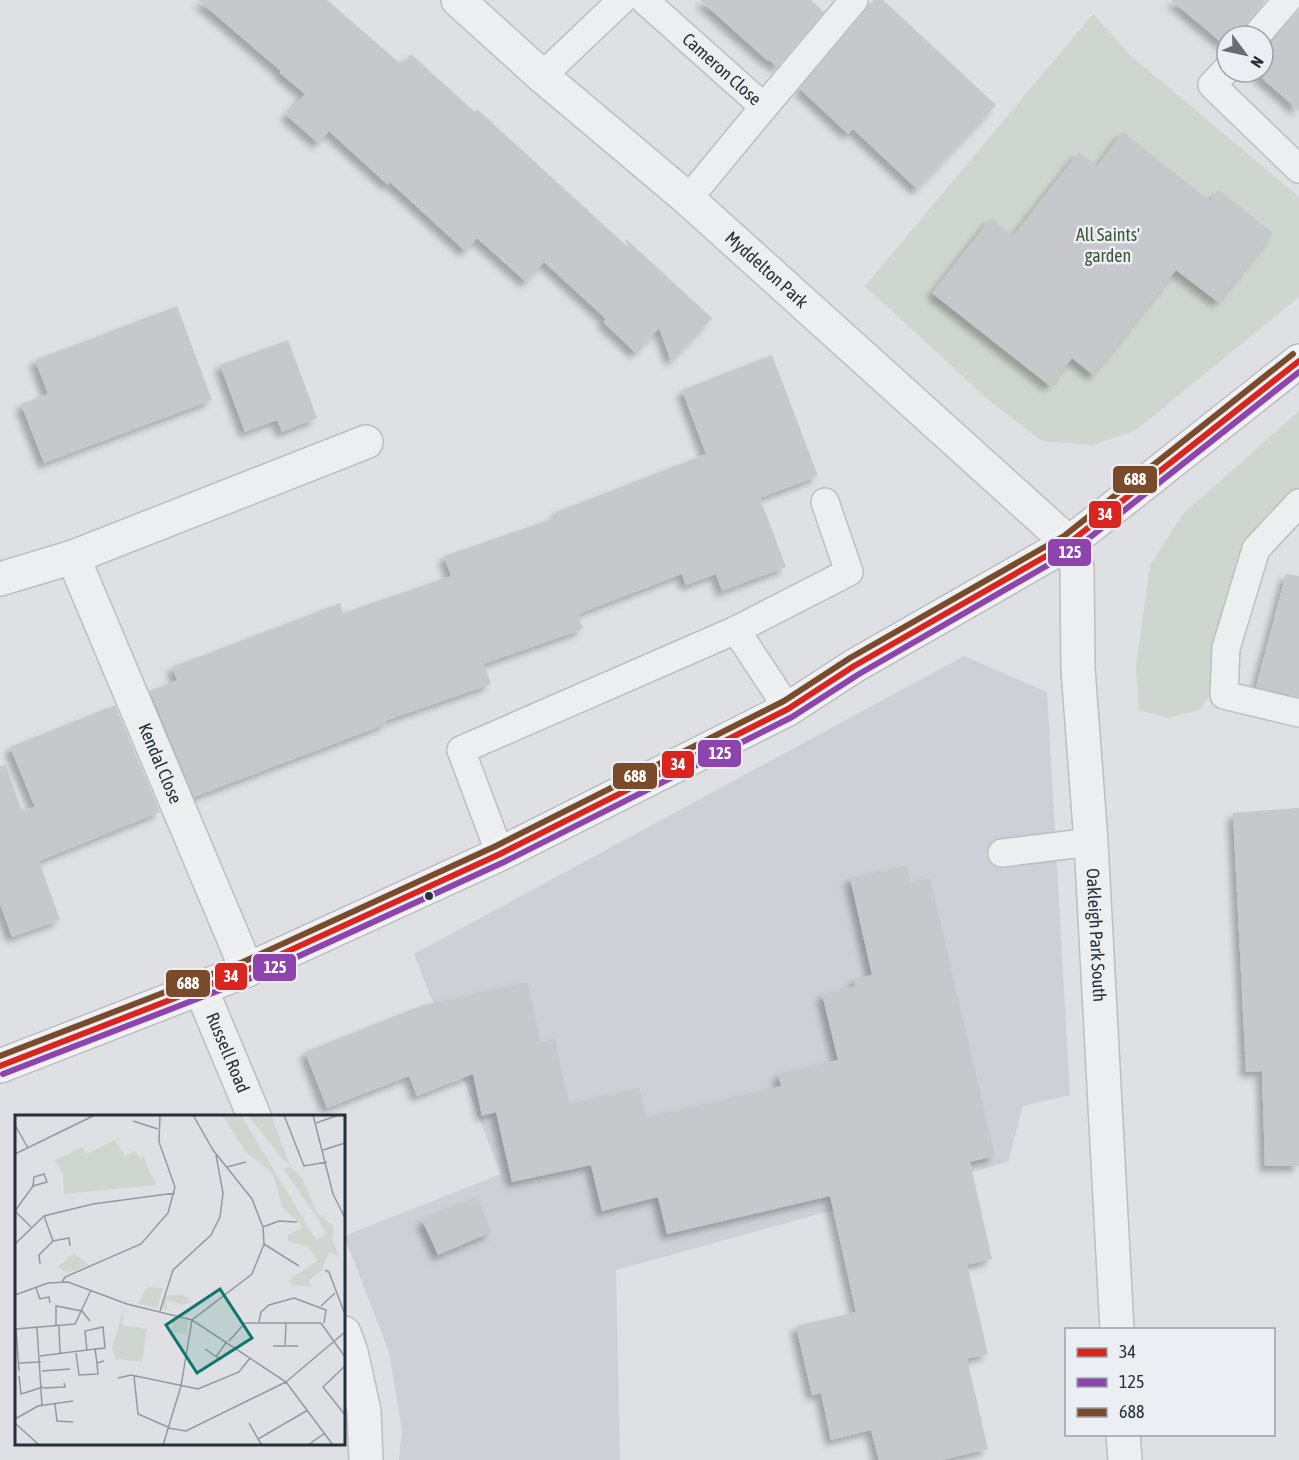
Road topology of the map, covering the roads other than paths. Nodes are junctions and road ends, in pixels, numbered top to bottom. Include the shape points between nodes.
1 (458, 0) edge
2 (622, 0) edge
3 (644, 0) edge
4 (854, 0) edge
5 (1287, 0) edge
6 (1266, 24) edge
7 (542, 76) junction
8 (1215, 83) edge
9 (764, 107) junction
10 (1299, 169) edge
11 (688, 199) junction
12 (1299, 361) edge
13 (366, 442) dead end
14 (825, 502) dead end
15 (1299, 503) edge
16 (1069, 543) junction
17 (73, 556) junction
18 (0, 579) edge
19 (736, 630) junction
20 (788, 709) junction
21 (1299, 713) edge
22 (1091, 842) junction
23 (1002, 853) dead end
24 (500, 854) junction
25 (248, 970) junction
26 (201, 989) junction
27 (0, 1066) edge
28 (254, 1115) edge
29 (1117, 1328) edge
30 (345, 1336) edge
31 (1123, 1436) edge
32 (366, 1460) edge
33 (1125, 1460) edge

1 - 7 street, Myddelton Park
2 - 7 lane
3 - 9 lane, Cameron Close
4 - 9 lane
5 - 6 lane
7 - 11 street, Myddelton Park
8 - 10 lane via 1212,86
9 - 11 lane, Cameron Close
11 - 16 street, Myddelton Park
12 - 16 main road
13 - 17 street
14 - 19 lane via 849,572
15 - 21 lane via 1256,549 1226,648 1224,695
16 - 20 main road via 854,666
16 - 22 street, Oakleigh Park South via 1077,568 1078,669
17 - 18 street
17 - 25 street, Kendal Close
19 - 20 lane
19 - 24 lane via 461,750
20 - 24 main road
22 - 23 lane
22 - 29 street, Oakleigh Park South
24 - 25 main road
25 - 26 main road
26 - 27 main road
26 - 28 street, Russell Road
30 - 32 street via 364,1411
31 - 33 street

